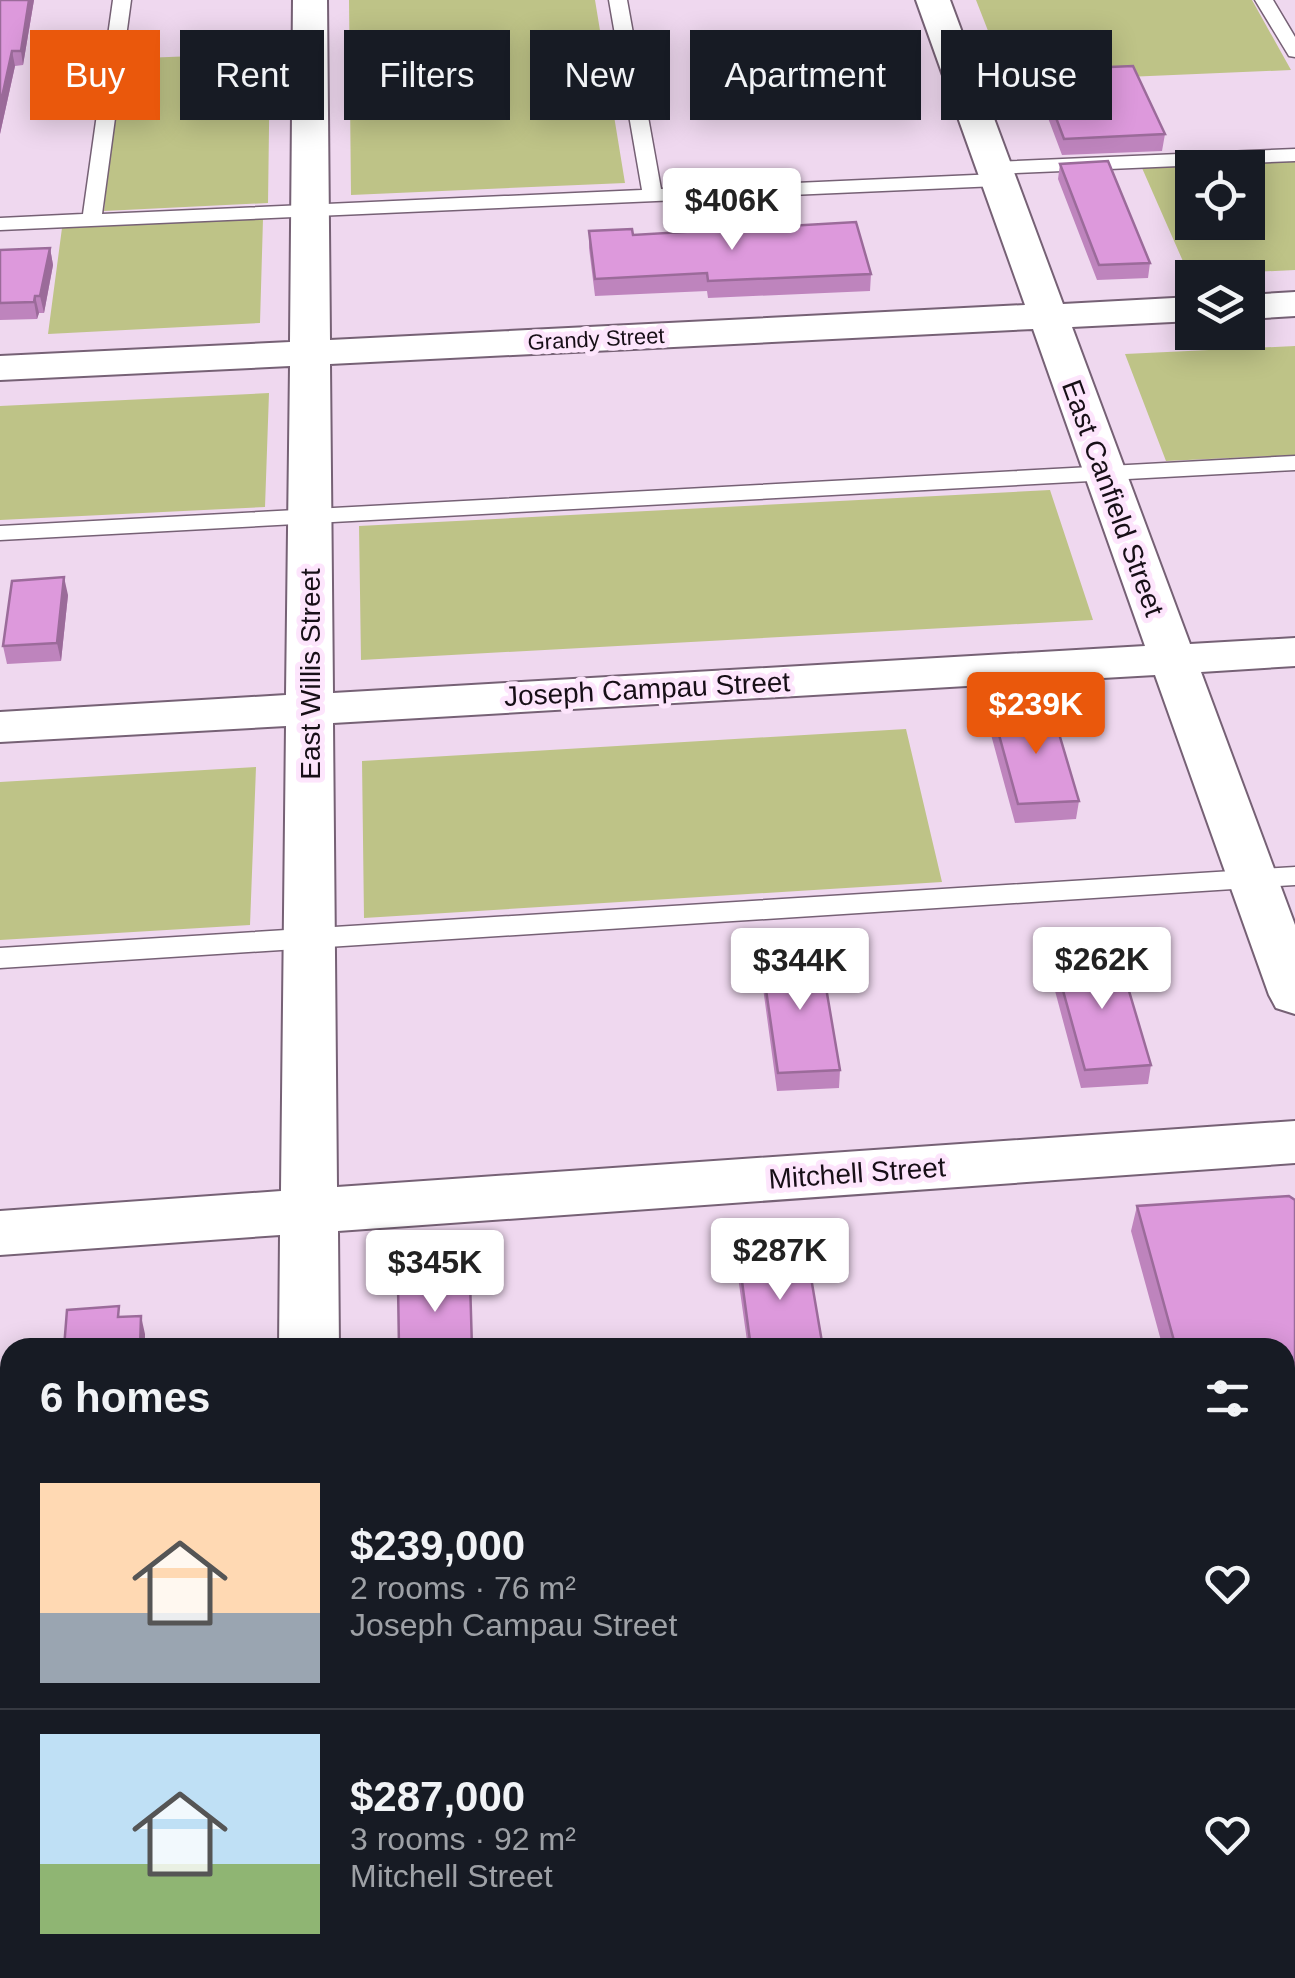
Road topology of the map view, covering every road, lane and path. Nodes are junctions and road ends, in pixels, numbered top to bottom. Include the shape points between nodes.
1 (122, 0) edge
2 (310, 0) edge
3 (618, 0) edge
4 (933, 0) edge
5 (1264, 0) edge
6 (1295, 52) edge
7 (1295, 155) edge
8 (996, 174) junction
9 (652, 194) junction
10 (310, 209) junction
11 (92, 220) junction
12 (0, 224) edge
13 (1295, 304) edge
14 (1265, 305) edge
15 (1175, 310) edge
16 (1046, 316) junction
17 (310, 353) junction
18 (0, 368) edge
19 (1295, 463) edge
20 (1104, 473) junction
21 (310, 516) junction
22 (0, 533) edge
23 (1295, 652) edge
24 (1172, 659) junction
25 (310, 709) junction
26 (0, 727) edge
27 (1295, 876) edge
28 (1253, 879) junction
29 (310, 938) junction
30 (0, 958) edge
31 (1295, 995) edge
32 (1295, 1142) edge
33 (310, 1212) junction
34 (0, 1233) edge
35 (309, 1338) edge

1 - 11 lane
2 - 10 street, East Willis Street
3 - 9 lane
4 - 8 street, East Canfield Street
5 - 6 lane
7 - 8 lane
8 - 9 lane
8 - 16 street, East Canfield Street
9 - 10 lane
10 - 11 lane
10 - 17 street, East Willis Street
11 - 12 lane
13 - 14 street
15 - 16 street, Grandy Street
16 - 17 street, Grandy Street
16 - 20 street, East Canfield Street
17 - 18 street, Grandy Street
17 - 21 street, East Willis Street
19 - 20 lane
20 - 21 lane
20 - 24 street, East Canfield Street
21 - 22 lane
21 - 25 street, East Willis Street
23 - 24 street, Joseph Campau Street
24 - 25 street, Joseph Campau Street
24 - 28 street, East Canfield Street
25 - 26 street, Joseph Campau Street
25 - 29 street, East Willis Street
27 - 28 lane
28 - 29 lane
28 - 31 street, East Canfield Street
29 - 30 lane
29 - 33 street, East Willis Street
32 - 33 street, Mitchell Street
33 - 34 street, Mitchell Street
33 - 35 street, East Willis Street

